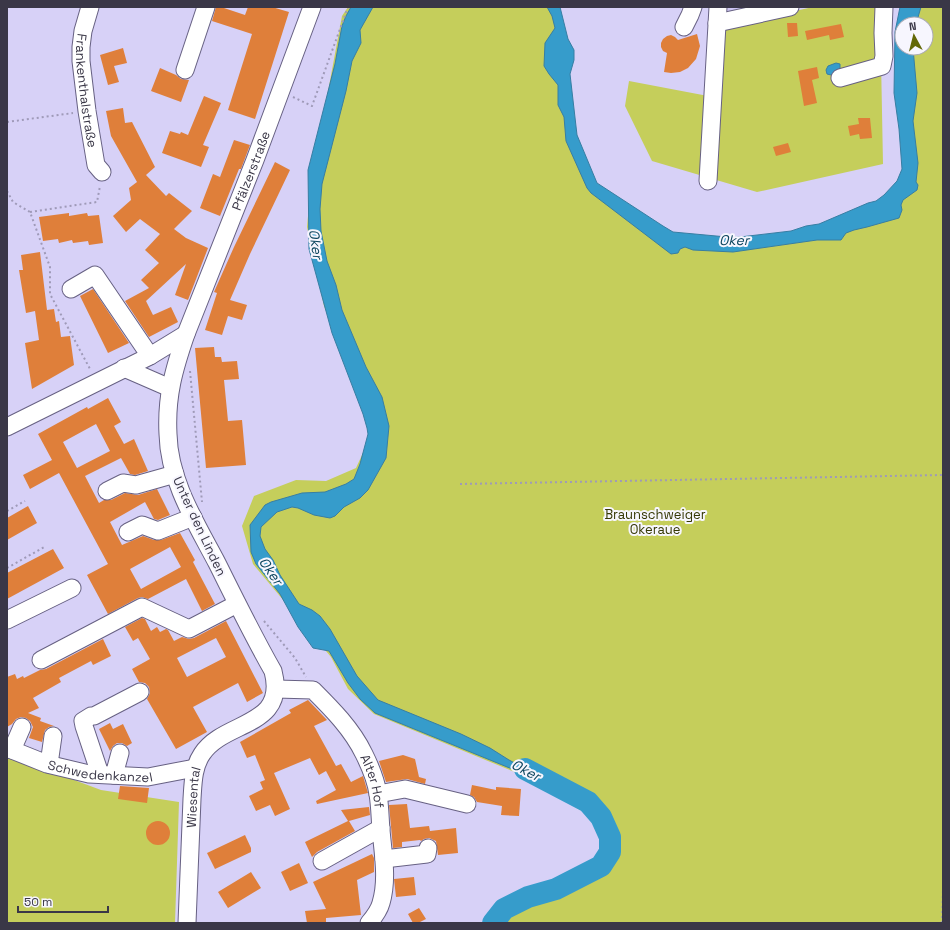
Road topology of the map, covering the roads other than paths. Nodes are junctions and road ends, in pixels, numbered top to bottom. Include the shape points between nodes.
1 (90, 7) edge
2 (206, 7) edge
3 (312, 7) edge
4 (693, 7) edge
5 (790, 7) edge
6 (884, 7) edge
7 (718, 15) edge
8 (684, 27) dead end
9 (185, 70) dead end
10 (840, 78) dead end
11 (102, 172) road end
12 (708, 181) dead end
13 (71, 288) dead end
14 (186, 334) junction
15 (150, 356) junction
16 (124, 368) junction
17 (170, 388) junction
18 (7, 427) edge
19 (175, 474) junction
20 (107, 490) dead end
21 (198, 511) junction
22 (128, 532) dead end
23 (72, 588) dead end
24 (237, 604) junction
25 (7, 620) edge
26 (41, 660) dead end
27 (276, 689) junction
28 (140, 692) dead end
29 (22, 727) dead end
30 (53, 736) dead end
31 (10, 750) edge
32 (120, 753) dead end
33 (49, 764) junction
34 (195, 768) junction
35 (107, 775) junction
36 (378, 794) junction
37 (467, 804) dead end
38 (381, 828) junction
39 (428, 848) dead end
40 (384, 859) junction
41 (322, 861) dead end
42 (186, 923) edge
43 (368, 923) edge

1 - 11 street, Frankenthalstraße via 83,30 81,61 96,166
2 - 9 street
3 - 14 street, Pfälzerstraße via 253,168
4 - 8 street
5 - 7 street
6 - 10 street via 882,66
7 - 12 street
13 - 15 street via 95,275
14 - 15 street
14 - 17 street, Unter den Linden
15 - 16 street
16 - 17 street
16 - 18 street
17 - 19 street, Unter den Linden via 168,435
19 - 20 street via 136,485 123,483
19 - 21 street, Unter den Linden
21 - 22 street via 158,531 142,525
21 - 24 street, Unter den Linden
23 - 25 street
24 - 26 street via 189,629 142,606
24 - 27 street, Unter den Linden via 273,671
27 - 34 street, Wiesental via 268,709 211,744 202,753
27 - 36 street, Alter Hof via 313,690 335,712 358,743 370,767
28 - 35 street via 84,721
29 - 31 street
30 - 33 street
31 - 33 street, Schwedenkanzel
32 - 35 street
33 - 35 street, Schwedenkanzel via 88,774
34 - 35 street, Schwedenkanzel via 148,777
34 - 42 street, Wiesental
36 - 37 street via 405,789
36 - 38 street, Alter Hof
38 - 40 street, Alter Hof
38 - 41 street
39 - 40 street via 427,854
40 - 43 street, Alter Hof via 381,902 376,914

